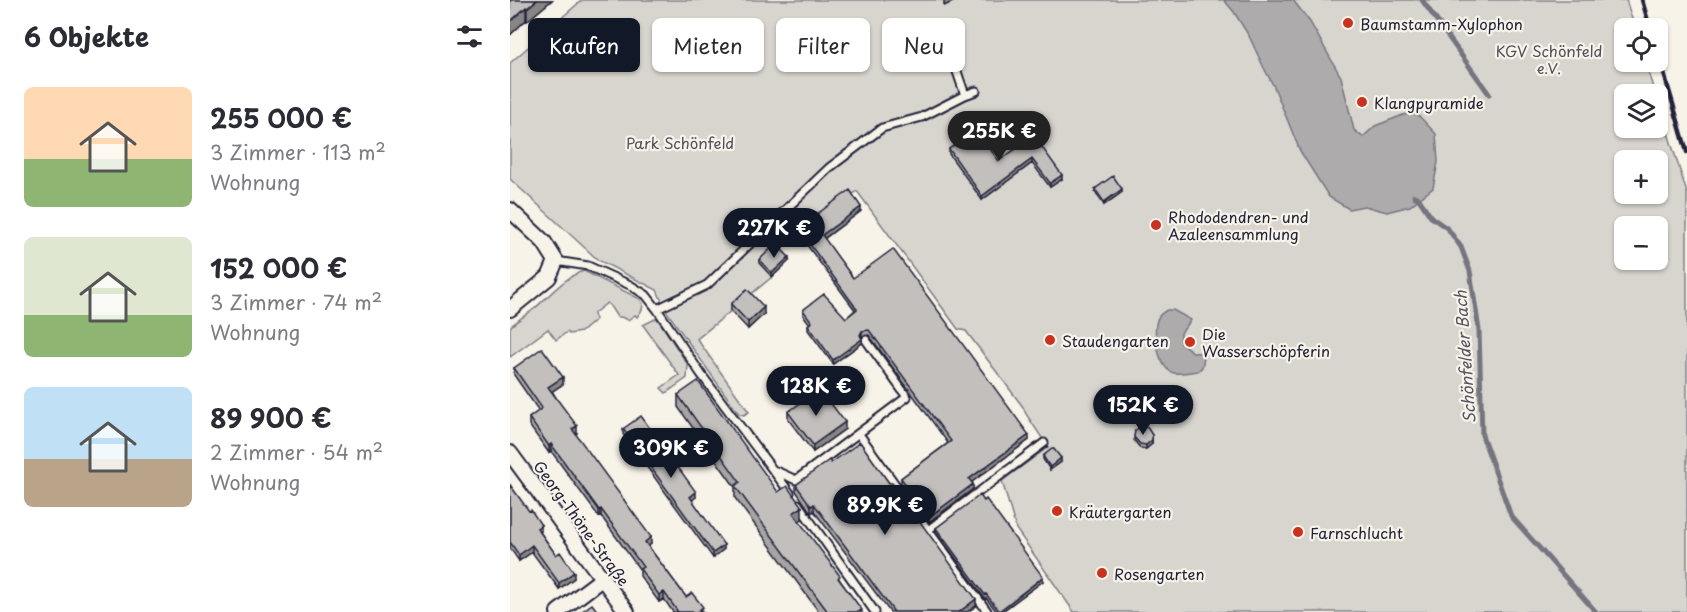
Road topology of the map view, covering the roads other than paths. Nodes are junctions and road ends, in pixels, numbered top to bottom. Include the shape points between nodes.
1 (957, 72) edge
2 (976, 91) dead end
3 (965, 95) junction
4 (510, 210) edge
5 (556, 261) junction
6 (510, 309) edge
7 (657, 309) junction
8 (866, 340) dead end
9 (859, 434) junction
10 (1044, 442) dead end
11 (510, 453) edge
12 (774, 470) junction
13 (928, 530) junction
14 (603, 578) junction
15 (558, 612) edge
16 (627, 612) edge
17 (876, 612) edge
18 (986, 612) edge

1 - 3 lane
2 - 3 lane
3 - 7 lane via 922,117 882,129 858,145 707,285
4 - 5 street via 543,242
5 - 6 street via 549,277
5 - 7 lane via 588,266 630,285 646,295
7 - 12 lane
8 - 9 lane via 907,397
9 - 12 lane via 796,480
9 - 13 lane
10 - 13 lane
11 - 14 street, Georg-Thöne-Straße
12 - 17 lane
13 - 18 lane
14 - 15 street
14 - 16 street, Georg-Thöne-Straße

